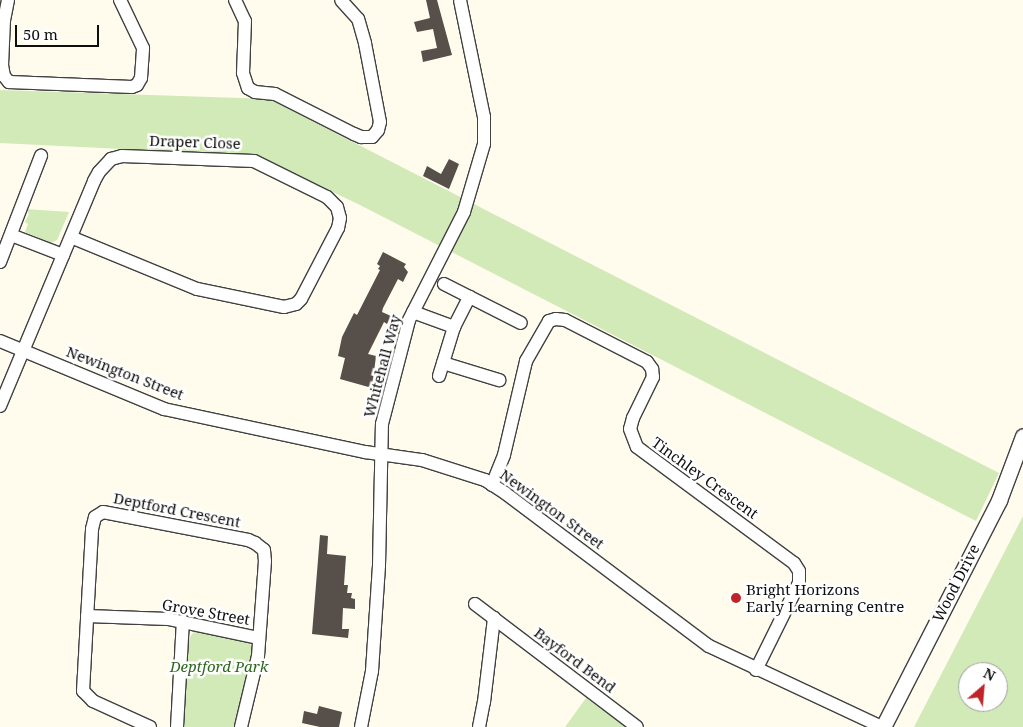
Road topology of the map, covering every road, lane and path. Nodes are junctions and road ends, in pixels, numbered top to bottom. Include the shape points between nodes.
1 (8, 0) edge
2 (120, 0) edge
3 (235, 0) edge
4 (341, 0) edge
5 (460, 0) edge
6 (41, 156) dead end
7 (11, 234) junction
8 (71, 237) junction
9 (63, 256) junction
10 (0, 262) edge
11 (444, 284) dead end
12 (469, 297) junction
13 (413, 312) junction
14 (521, 323) dead end
15 (454, 327) junction
16 (0, 341) edge
17 (23, 351) junction
18 (443, 363) junction
19 (439, 376) dead end
20 (499, 380) dead end
21 (0, 406) edge
22 (1023, 436) edge
23 (381, 454) junction
24 (492, 485) junction
25 (474, 604) dead end
26 (87, 616) junction
27 (494, 618) junction
28 (183, 622) junction
29 (259, 638) junction
30 (756, 670) junction
31 (150, 727) edge
32 (178, 727) edge
33 (242, 727) edge
34 (360, 727) edge
35 (479, 727) edge
36 (637, 727) edge
37 (882, 727) edge

1 - 2 street via 2,65 9,82 132,87 141,78 143,48
3 - 4 street via 245,21 243,73 248,88 275,94 354,134 372,137 380,122 365,43 358,19
5 - 13 street, Whitehall Way via 484,117 484,144 466,206
6 - 7 street
7 - 9 street
7 - 10 street
8 - 8 street, Draper Close via 197,289 284,307 301,299 338,228 340,218 337,207 327,197 254,161 122,156 111,159 98,172
8 - 9 street, Draper Close
9 - 17 street, Draper Close
11 - 12 street
12 - 14 street
12 - 15 street
13 - 15 street
13 - 23 street, Whitehall Way via 382,424
15 - 18 street
16 - 17 street, Newington Street
17 - 21 street, Draper Close
17 - 23 street, Newington Street via 164,409
18 - 19 street
18 - 20 street
22 - 37 street, Wood Drive via 995,507
23 - 24 street, Newington Street via 422,460 478,477
23 - 34 street, Whitehall Way via 379,565 372,671
24 - 30 street, Newington Street via 702,642
24 - 30 street, Tinchley Crescent via 504,454 526,360 549,321 556,318 565,320 647,362 653,377 633,418 630,429 633,442 800,570 799,583
25 - 27 street, Bayford Bend
26 - 28 street, Grove Street
26 - 29 street, Deptford Crescent via 93,521 98,514 110,512 248,540 260,546 264,550 265,561
26 - 31 street, Deptford Crescent via 85,695
27 - 35 street
27 - 36 street, Bayford Bend
28 - 29 street, Grove Street
28 - 32 street
29 - 33 street, Deptford Crescent via 257,665
30 - 37 street, Newington Street

